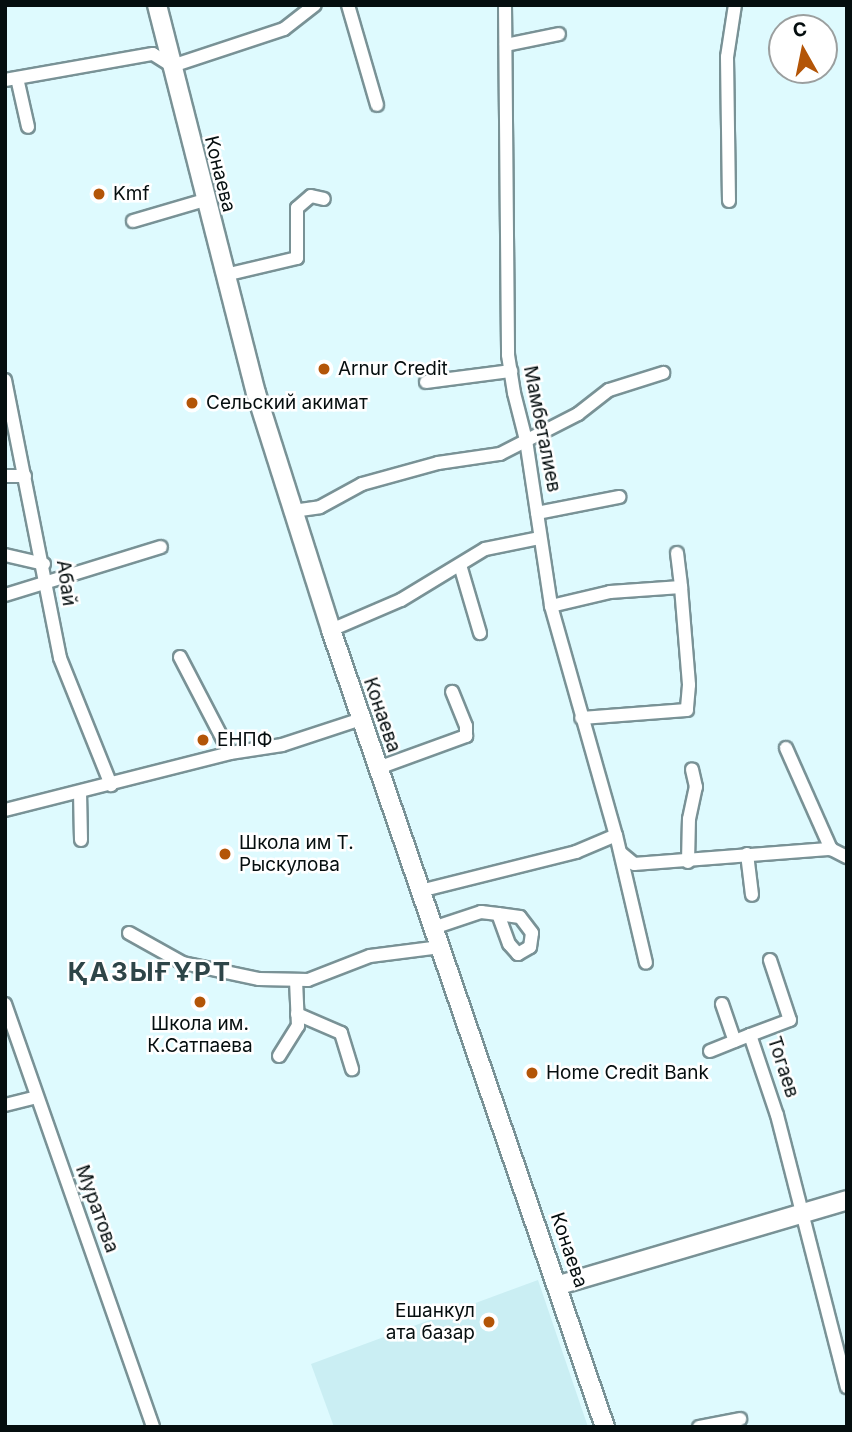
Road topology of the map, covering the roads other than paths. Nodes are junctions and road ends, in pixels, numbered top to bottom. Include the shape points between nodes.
1 (157, 5) edge
2 (314, 5) edge
3 (348, 5) edge
4 (505, 5) edge
5 (735, 5) edge
6 (559, 34) dead end
7 (506, 44) junction
8 (173, 66) junction
9 (11, 79) edge
10 (377, 105) dead end
11 (28, 127) dead end
12 (324, 199) dead end
13 (205, 200) junction
14 (729, 201) dead end
15 (134, 220) dead end
16 (225, 275) junction
17 (511, 371) junction
18 (663, 373) dead end
19 (5, 380) edge
20 (426, 382) dead end
21 (526, 440) junction
22 (5, 476) edge
23 (25, 476) junction
24 (619, 497) dead end
25 (293, 511) junction
26 (537, 513) junction
27 (539, 538) junction
28 (161, 547) dead end
29 (677, 553) dead end
30 (5, 555) edge
31 (44, 564) junction
32 (460, 565) junction
33 (44, 583) junction
34 (681, 587) junction
35 (5, 595) edge
36 (551, 606) junction
37 (331, 630) junction
38 (480, 633) dead end
39 (180, 657) dead end
40 (452, 692) dead end
41 (580, 718) junction
42 (361, 719) junction
43 (786, 748) dead end
44 (230, 752) junction
45 (378, 768) junction
46 (692, 769) dead end
47 (111, 785) junction
48 (80, 792) junction
49 (5, 810) edge
50 (615, 835) junction
51 (81, 840) dead end
52 (831, 849) junction
53 (618, 850) junction
54 (747, 854) junction
55 (847, 857) edge
56 (688, 862) junction
57 (420, 891) junction
58 (752, 895) dead end
59 (498, 914) dead end
60 (433, 928) junction
61 (129, 933) dead end
62 (440, 947) junction
63 (770, 960) dead end
64 (646, 962) dead end
65 (296, 981) junction
66 (5, 1004) edge
67 (722, 1004) dead end
68 (298, 1014) junction
69 (750, 1035) junction
70 (735, 1041) junction
71 (710, 1051) dead end
72 (279, 1056) dead end
73 (352, 1069) dead end
74 (36, 1097) junction
75 (5, 1105) edge
76 (847, 1200) edge
77 (801, 1213) junction
78 (559, 1285) junction
79 (847, 1387) edge
80 (740, 1419) dead end
81 (153, 1427) edge
82 (605, 1427) edge
83 (699, 1427) edge

1 - 8 main road, Конаева
2 - 8 street via 284,29
3 - 10 street
4 - 7 street, Мамбеталиев
5 - 14 street via 727,57
6 - 7 street
7 - 17 street, Мамбеталиев
8 - 9 street via 153,54
8 - 13 main road, Конаева
9 - 11 street
12 - 16 street via 311,196 297,208 298,258
13 - 15 street
13 - 16 main road, Конаева
16 - 25 main road, Конаева
17 - 20 street
17 - 21 street, Мамбеталиев
18 - 21 street via 609,390 578,414
19 - 23 street, Абай
21 - 25 street via 500,454 438,463 362,484 320,507
21 - 26 street, Мамбеталиев
22 - 23 street
23 - 31 street, Абай
24 - 26 street
25 - 37 main road, Конаева
26 - 27 street, Мамбеталиев
27 - 32 street via 485,549
27 - 36 street, Мамбеталиев
28 - 33 street
29 - 34 street
30 - 31 street
31 - 33 street, Абай
32 - 37 street via 401,600
32 - 38 street
33 - 35 street
33 - 47 street, Абай via 60,658
34 - 36 street via 610,592
34 - 41 street via 687,710
36 - 41 street, Мамбеталиев
37 - 42 main road, Конаева
39 - 44 street
40 - 45 street via 467,726 466,736
41 - 50 street, Мамбеталиев
42 - 44 street via 282,745
42 - 45 main road, Конаева
43 - 52 street
44 - 47 street
45 - 57 main road, Конаева
46 - 56 street via 696,787 689,819
47 - 48 street
48 - 49 street
48 - 51 street
50 - 53 street, Мамбеталиев
50 - 57 street via 576,852
52 - 54 street
52 - 55 street
53 - 56 street via 634,864
53 - 64 street, Мамбеталиев
54 - 56 street
54 - 58 street
57 - 60 main road, Конаева
59 - 60 street via 481,912
60 - 62 main road, Конаева
61 - 65 street via 183,963 259,979
62 - 65 street via 370,956
62 - 78 main road, Конаева
63 - 69 street, Тогаев via 790,1020
65 - 68 street
66 - 74 street, Муратова
67 - 70 street
68 - 72 street via 298,1027
68 - 73 street via 341,1033
69 - 70 street
69 - 77 street, Тогаев via 777,1115
70 - 71 street
74 - 75 street
74 - 81 street, Муратова
76 - 77 main road
77 - 78 main road
77 - 79 street, Тогаев
78 - 82 main road, Конаева
80 - 83 street

